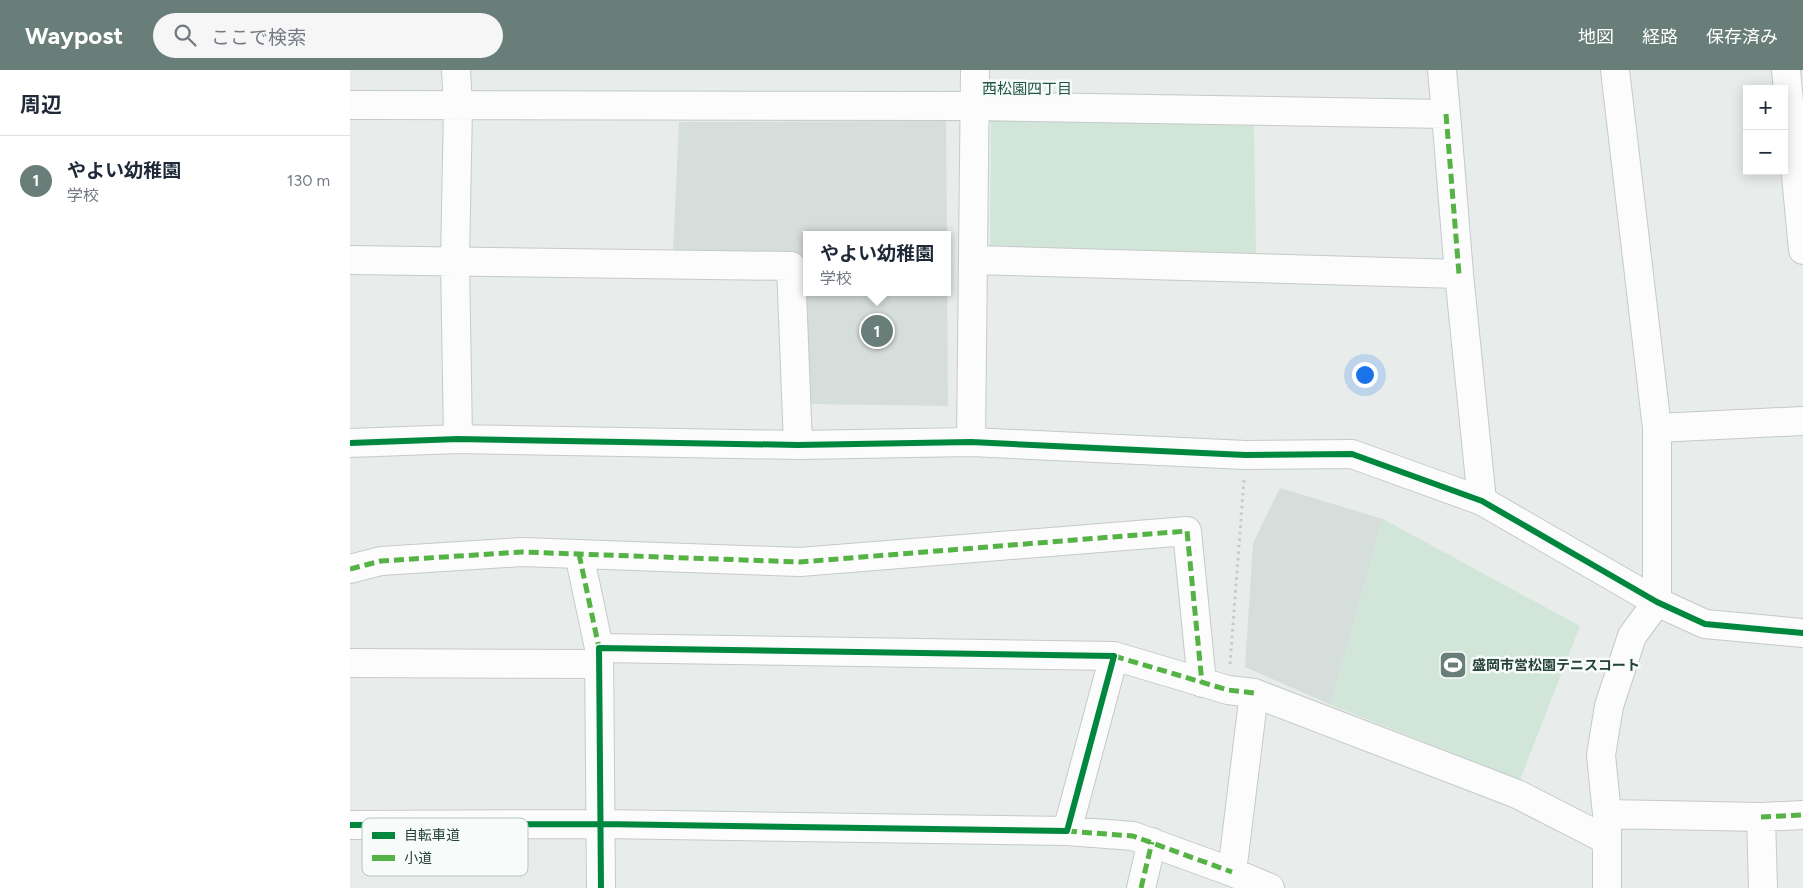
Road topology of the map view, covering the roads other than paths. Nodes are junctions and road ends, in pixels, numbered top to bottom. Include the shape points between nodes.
1 (456, 70) edge
2 (975, 70) edge
3 (1442, 70) edge
4 (1615, 70) edge
5 (1786, 70) edge
6 (350, 105) edge
7 (458, 106) junction
8 (974, 106) junction
9 (1446, 114) junction
10 (1803, 250) edge
11 (350, 260) edge
12 (455, 260) junction
13 (974, 260) junction
14 (1459, 274) junction
15 (1803, 421) edge
16 (1657, 428) junction
17 (458, 439) junction
18 (971, 442) junction
19 (350, 443) edge
20 (798, 445) junction
21 (1482, 501) junction
22 (579, 554) junction
23 (350, 569) edge
24 (1657, 602) junction
25 (1803, 634) edge
26 (599, 656) junction
27 (1114, 656) junction
28 (350, 663) edge
29 (1228, 689) junction
30 (1803, 815) edge
31 (1761, 817) junction
32 (528, 824) edge
33 (602, 824) junction
34 (1606, 826) junction
35 (1067, 831) junction
36 (1152, 842) junction
37 (1232, 872) junction
38 (601, 888) edge
39 (1141, 888) edge
40 (1270, 888) edge
41 (1607, 888) edge
42 (1764, 888) edge

1 - 7 street
2 - 8 street
3 - 9 street
4 - 16 street
5 - 10 street
6 - 7 street
7 - 8 street
7 - 12 street
8 - 9 street
8 - 13 street
9 - 14 street
11 - 12 street
12 - 17 street
12 - 20 street via 791,266
13 - 14 street
13 - 18 street
14 - 21 street
15 - 16 street
16 - 24 street
17 - 19 street
17 - 20 street
18 - 20 street
18 - 21 street via 1246,455 1352,454
21 - 24 street
22 - 23 street via 522,552 466,555 381,561
22 - 26 street
22 - 29 street via 800,562 1187,531
24 - 25 street via 1704,624
24 - 34 street via 1632,636 1608,706 1601,755
26 - 27 street
26 - 28 street
26 - 33 street
27 - 29 street
27 - 35 street
29 - 34 street
29 - 37 street
30 - 31 street
31 - 34 street
31 - 42 street
32 - 33 street
33 - 35 street
33 - 38 street
34 - 41 street
35 - 36 street via 1133,836
36 - 37 street
36 - 39 street
37 - 40 street

